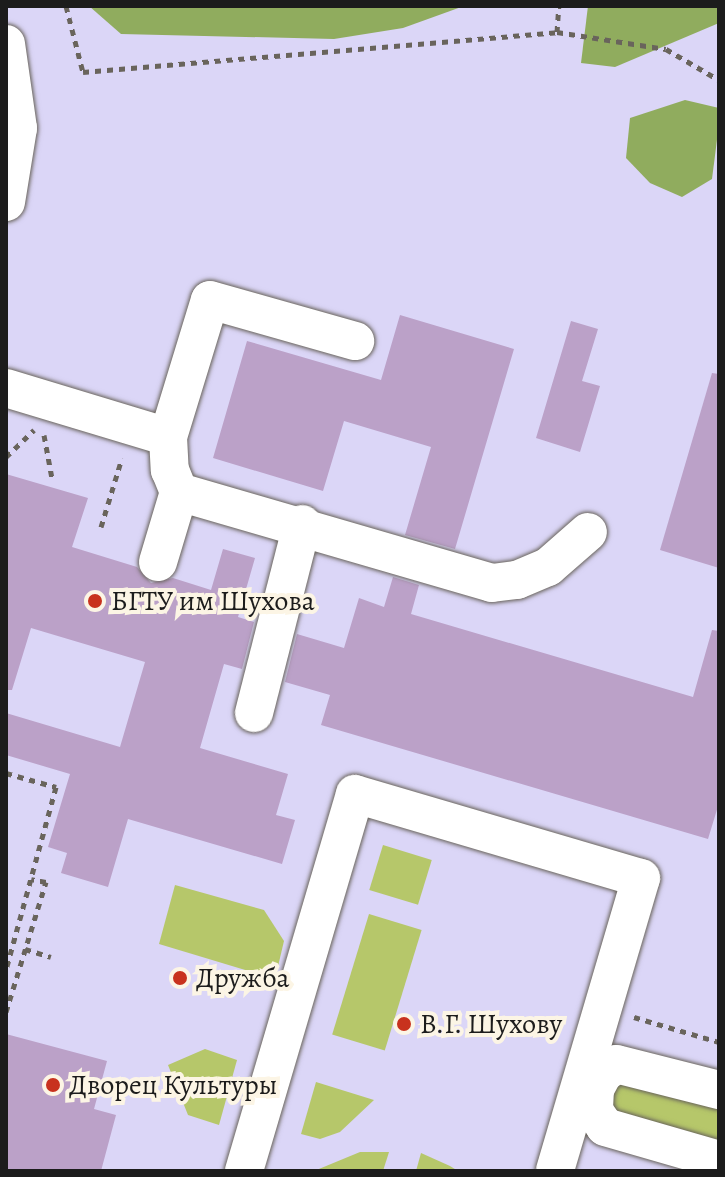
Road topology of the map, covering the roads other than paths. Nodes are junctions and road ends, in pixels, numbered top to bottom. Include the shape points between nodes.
1 (6, 44) edge
2 (6, 202) edge
3 (355, 341) dead end
4 (6, 388) edge
5 (168, 437) junction
6 (179, 492) junction
7 (302, 524) junction
8 (588, 532) dead end
9 (158, 562) dead end
10 (254, 713) dead end
11 (719, 1090) edge
12 (719, 1160) edge
13 (244, 1171) edge
14 (555, 1171) edge

1 - 2 street via 18,128
3 - 5 street via 210,300
4 - 5 street
5 - 6 street via 170,470
6 - 7 street
6 - 9 street
7 - 8 street via 492,583 548,567
7 - 10 street
11 - 12 street via 616,1064 595,1089 594,1111 605,1127
13 - 14 street via 355,794 641,878

